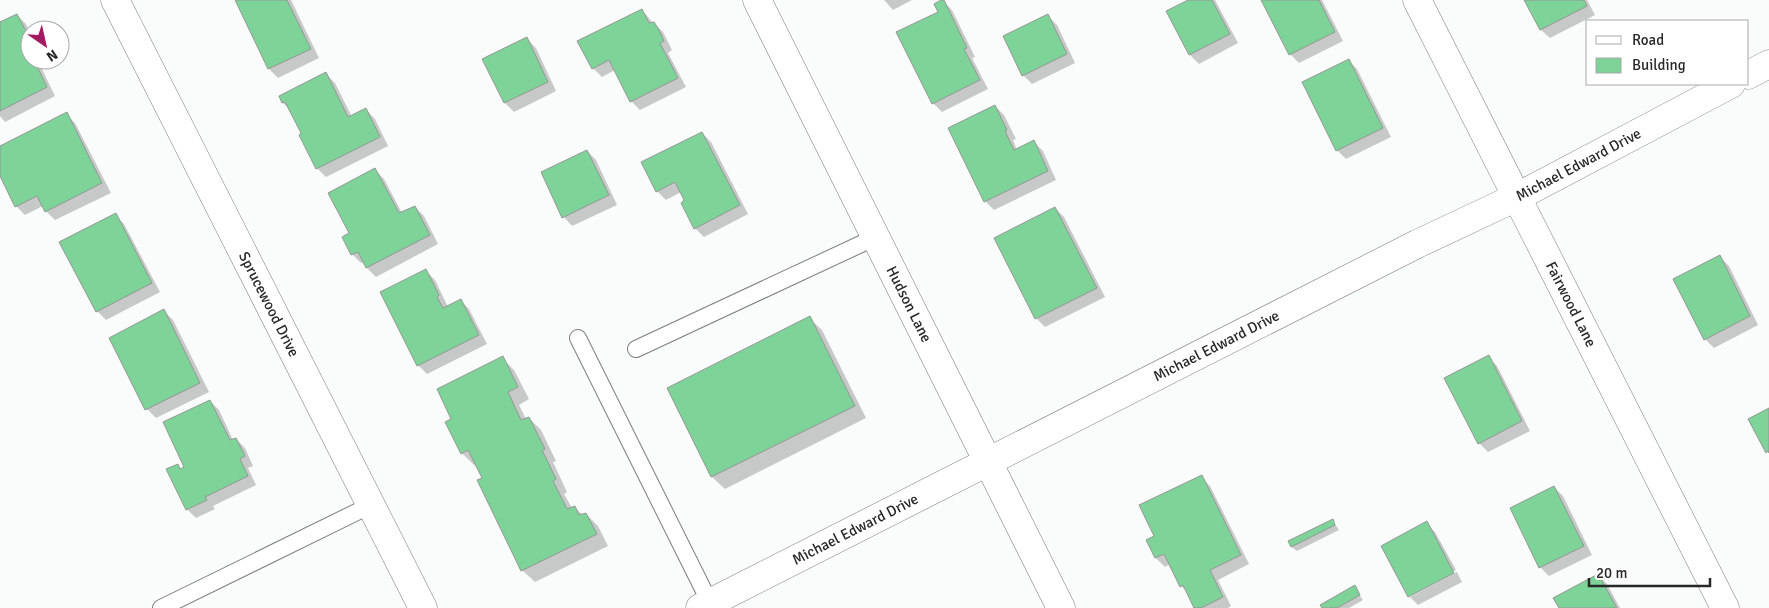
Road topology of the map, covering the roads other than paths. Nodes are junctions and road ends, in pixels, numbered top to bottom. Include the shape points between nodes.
1 (115, 0) edge
2 (757, 0) edge
3 (1418, 0) edge
4 (1769, 64) edge
5 (1749, 74) edge
6 (1729, 85) edge
7 (1517, 197) junction
8 (876, 237) junction
9 (578, 338) dead end
10 (636, 349) dead end
11 (987, 463) junction
12 (371, 505) junction
13 (705, 605) edge
14 (161, 608) edge
15 (424, 608) edge
16 (1061, 608) edge
17 (1725, 608) edge

1 - 12 street, Sprucewood Drive
2 - 8 street, Hudson Lane
3 - 7 street, Fairwood Lane
4 - 5 street
6 - 7 street, Michael Edward Drive
7 - 11 street, Michael Edward Drive via 1409,248
7 - 17 street, Fairwood Lane
8 - 10 lane
8 - 11 street, Hudson Lane
9 - 13 lane
11 - 13 street, Michael Edward Drive
11 - 16 street, Hudson Lane
12 - 14 lane
12 - 15 street, Sprucewood Drive

